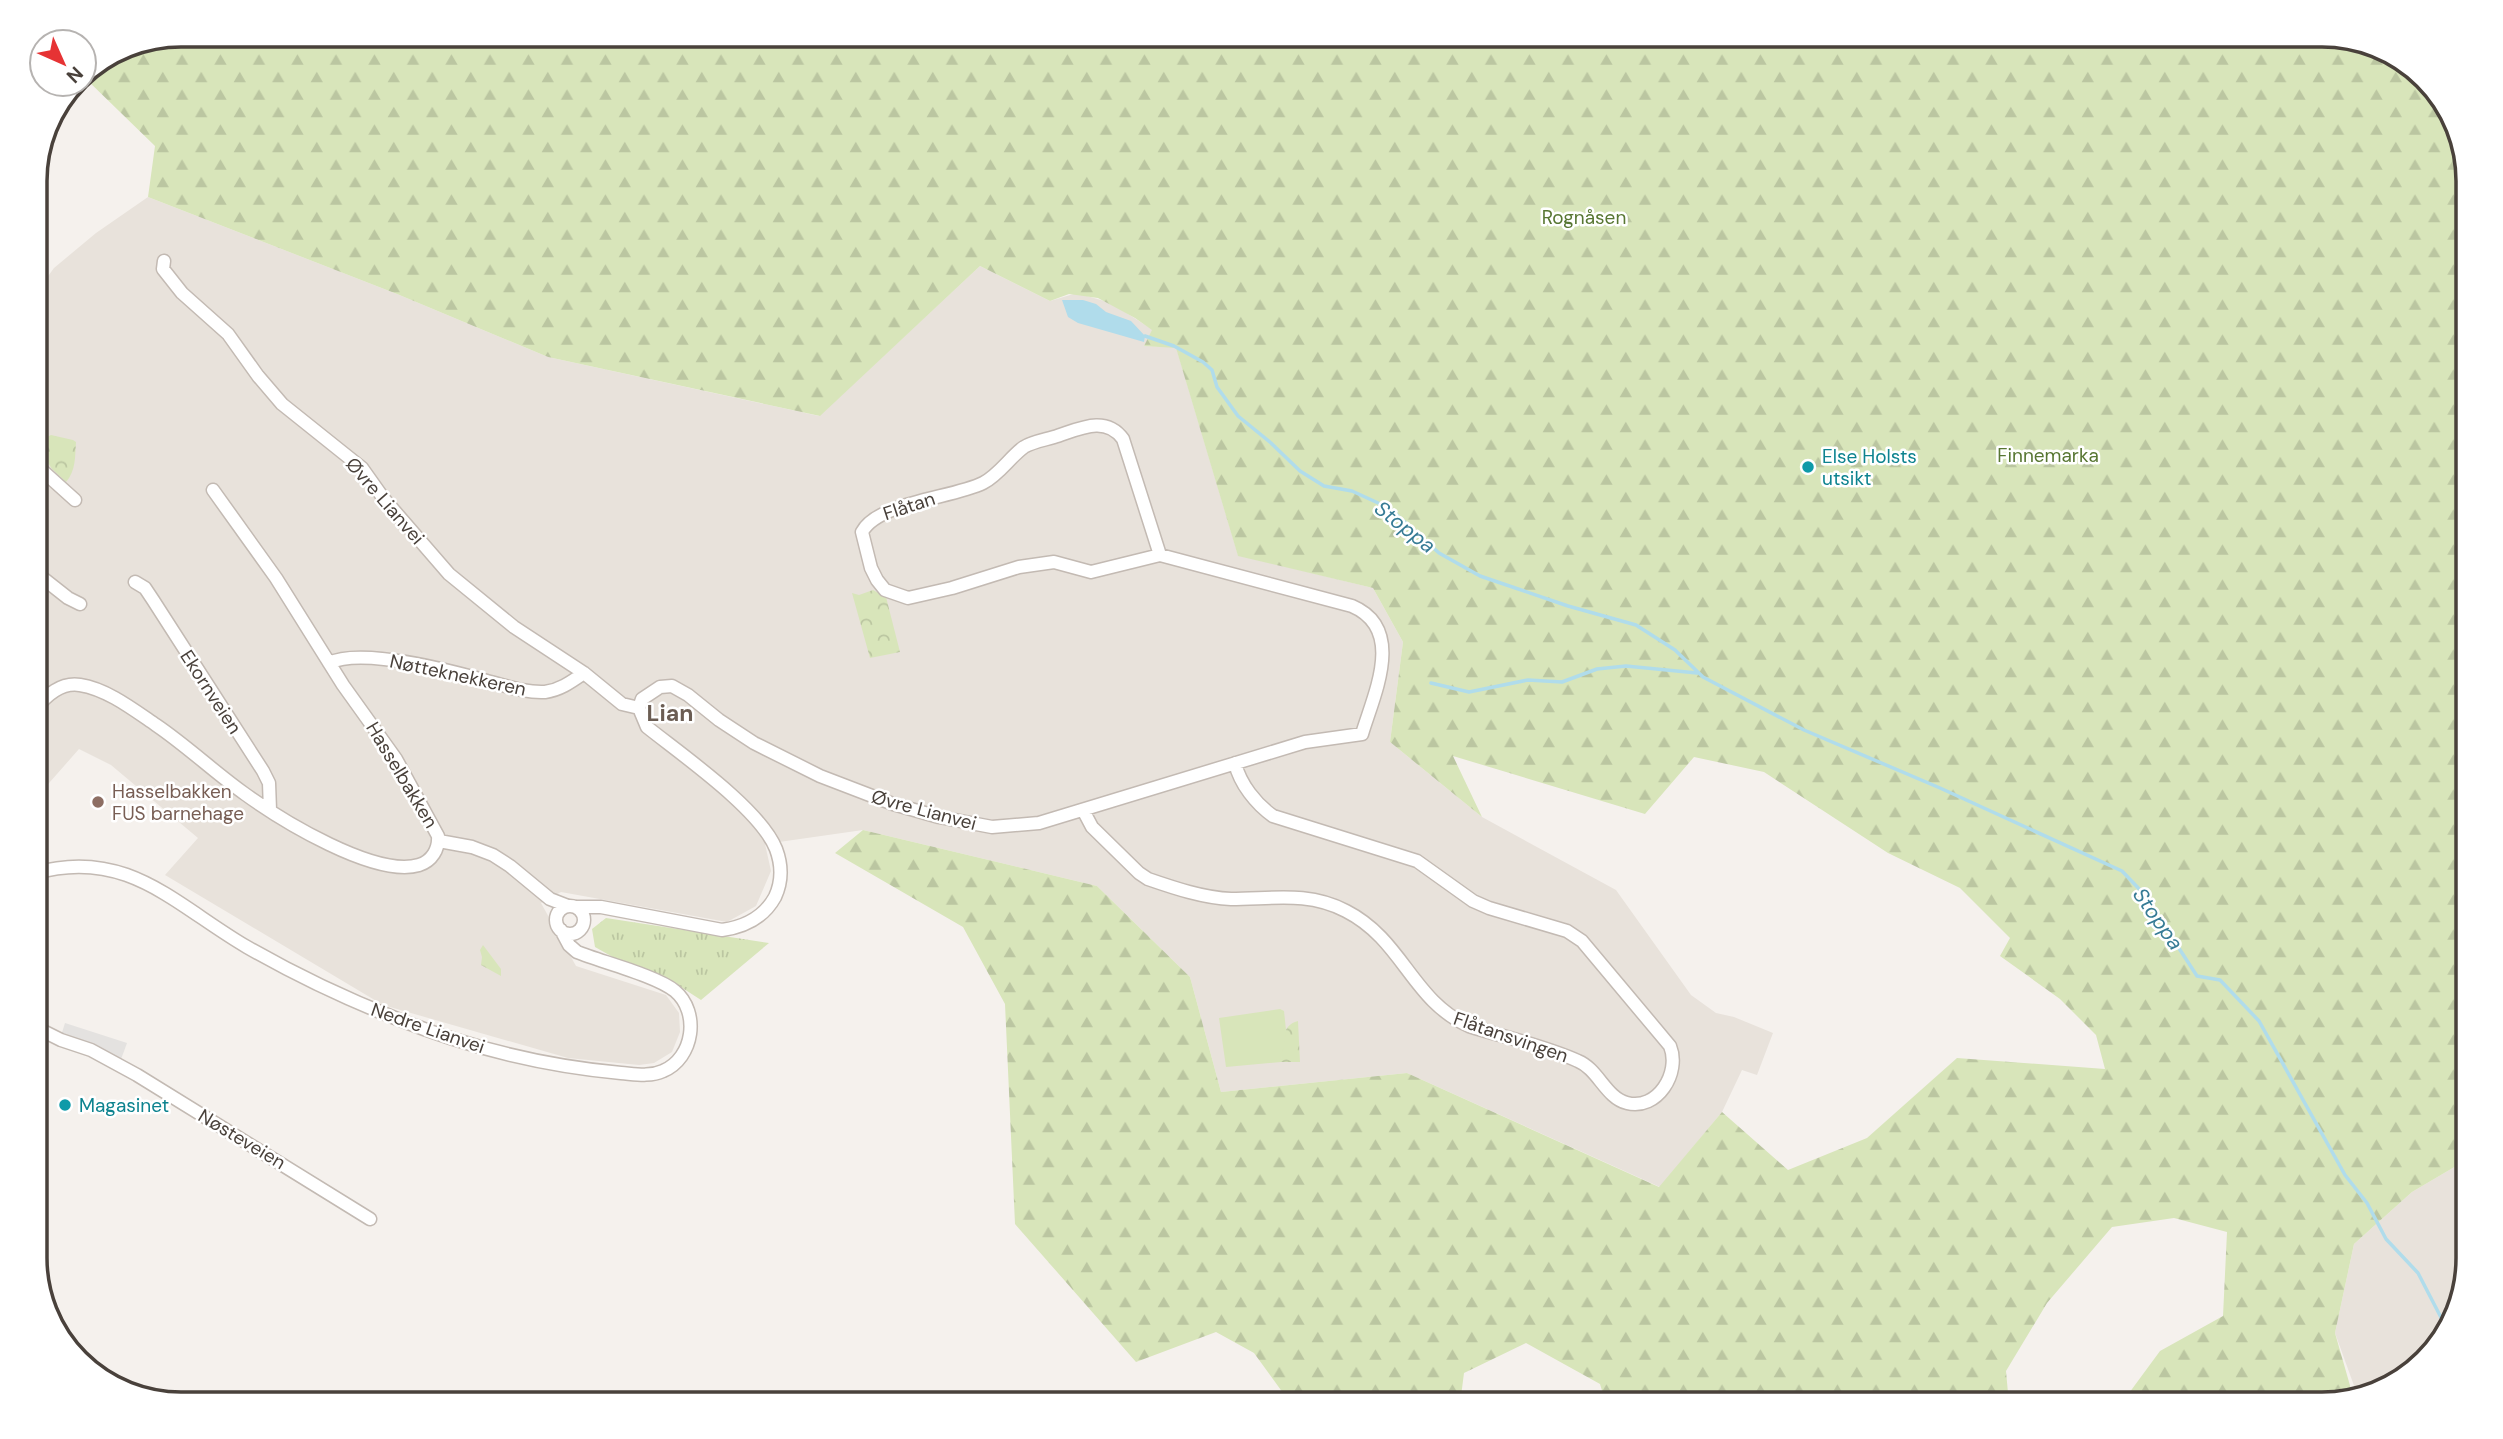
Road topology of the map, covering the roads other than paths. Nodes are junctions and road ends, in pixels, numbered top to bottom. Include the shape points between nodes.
1 (164, 261) dead end
2 (48, 476) edge
3 (212, 490) dead end
4 (75, 500) dead end
5 (1160, 555) junction
6 (48, 582) edge
7 (135, 582) dead end
8 (79, 604) dead end
9 (329, 663) junction
10 (584, 673) junction
11 (48, 695) edge
12 (639, 708) junction
13 (1362, 734) joint
14 (1235, 763) junction
15 (270, 810) junction
16 (1083, 810) junction
17 (439, 841) junction
18 (48, 871) edge
19 (550, 899) junction
20 (572, 907) junction
21 (613, 911) junction
22 (559, 924) junction
23 (581, 927) junction
24 (586, 956) junction
25 (48, 1034) edge
26 (370, 1219) dead end

1 - 10 street, Øvre Lianvei via 163,269 172,283 229,335 296,418 362,468 437,562 514,626
2 - 4 street
3 - 9 street, Hasselbakken via 276,578
5 - 5 street, Flåtan via 1123,439 1098,425 1027,445 983,483 882,514 862,532 877,580 885,590 908,598 1019,567 1054,562 1091,572
5 - 13 street, Flåtan via 1352,606 1371,619 1381,634 1383,660
6 - 8 street
7 - 15 street, Ekornveien via 145,588 263,771 269,783
9 - 10 street, Nøtteknekkeren via 368,656 532,692 563,687
9 - 17 street, Hasselbakken via 402,768
10 - 12 street, Øvre Lianvei via 621,704
11 - 15 street, Hasselbakken via 75,685 104,693
12 - 16 street, Øvre Lianvei via 652,691 672,686 754,743 820,776 893,804 962,823 1024,826
12 - 21 street, Øvre Lianvei via 647,727 716,782 761,827 777,850 780,881 765,911 735,928 708,929
13 - 14 street, Øvre Lianvei via 1313,740
14 - 16 street, Øvre Lianvei
14 - 16 street, Flåtansvingen via 1251,793 1273,816 1417,861 1473,901 1567,931 1582,941 1671,1046 1672,1071 1659,1094 1640,1105 1623,1102 1581,1062 1452,1019 1426,995 1382,937 1338,907 1294,896 1221,898 1148,879 1092,827
15 - 17 street, Hasselbakken via 342,849 393,867 425,863
17 - 19 street via 493,855
18 - 24 street, Nedre Lianvei via 75,866 127,874 305,978 437,1034 584,1069 646,1075 672,1066 690,1036 690,1015 681,996 663,984
19 - 20 street
19 - 22 street
20 - 21 street
20 - 22 street via 561,910
20 - 23 street via 583,914
21 - 23 street
22 - 23 street via 570,933
22 - 24 street, Nedre Lianvei via 572,948
23 - 24 street via 580,943
25 - 26 street, Nøsteveien via 100,1054

